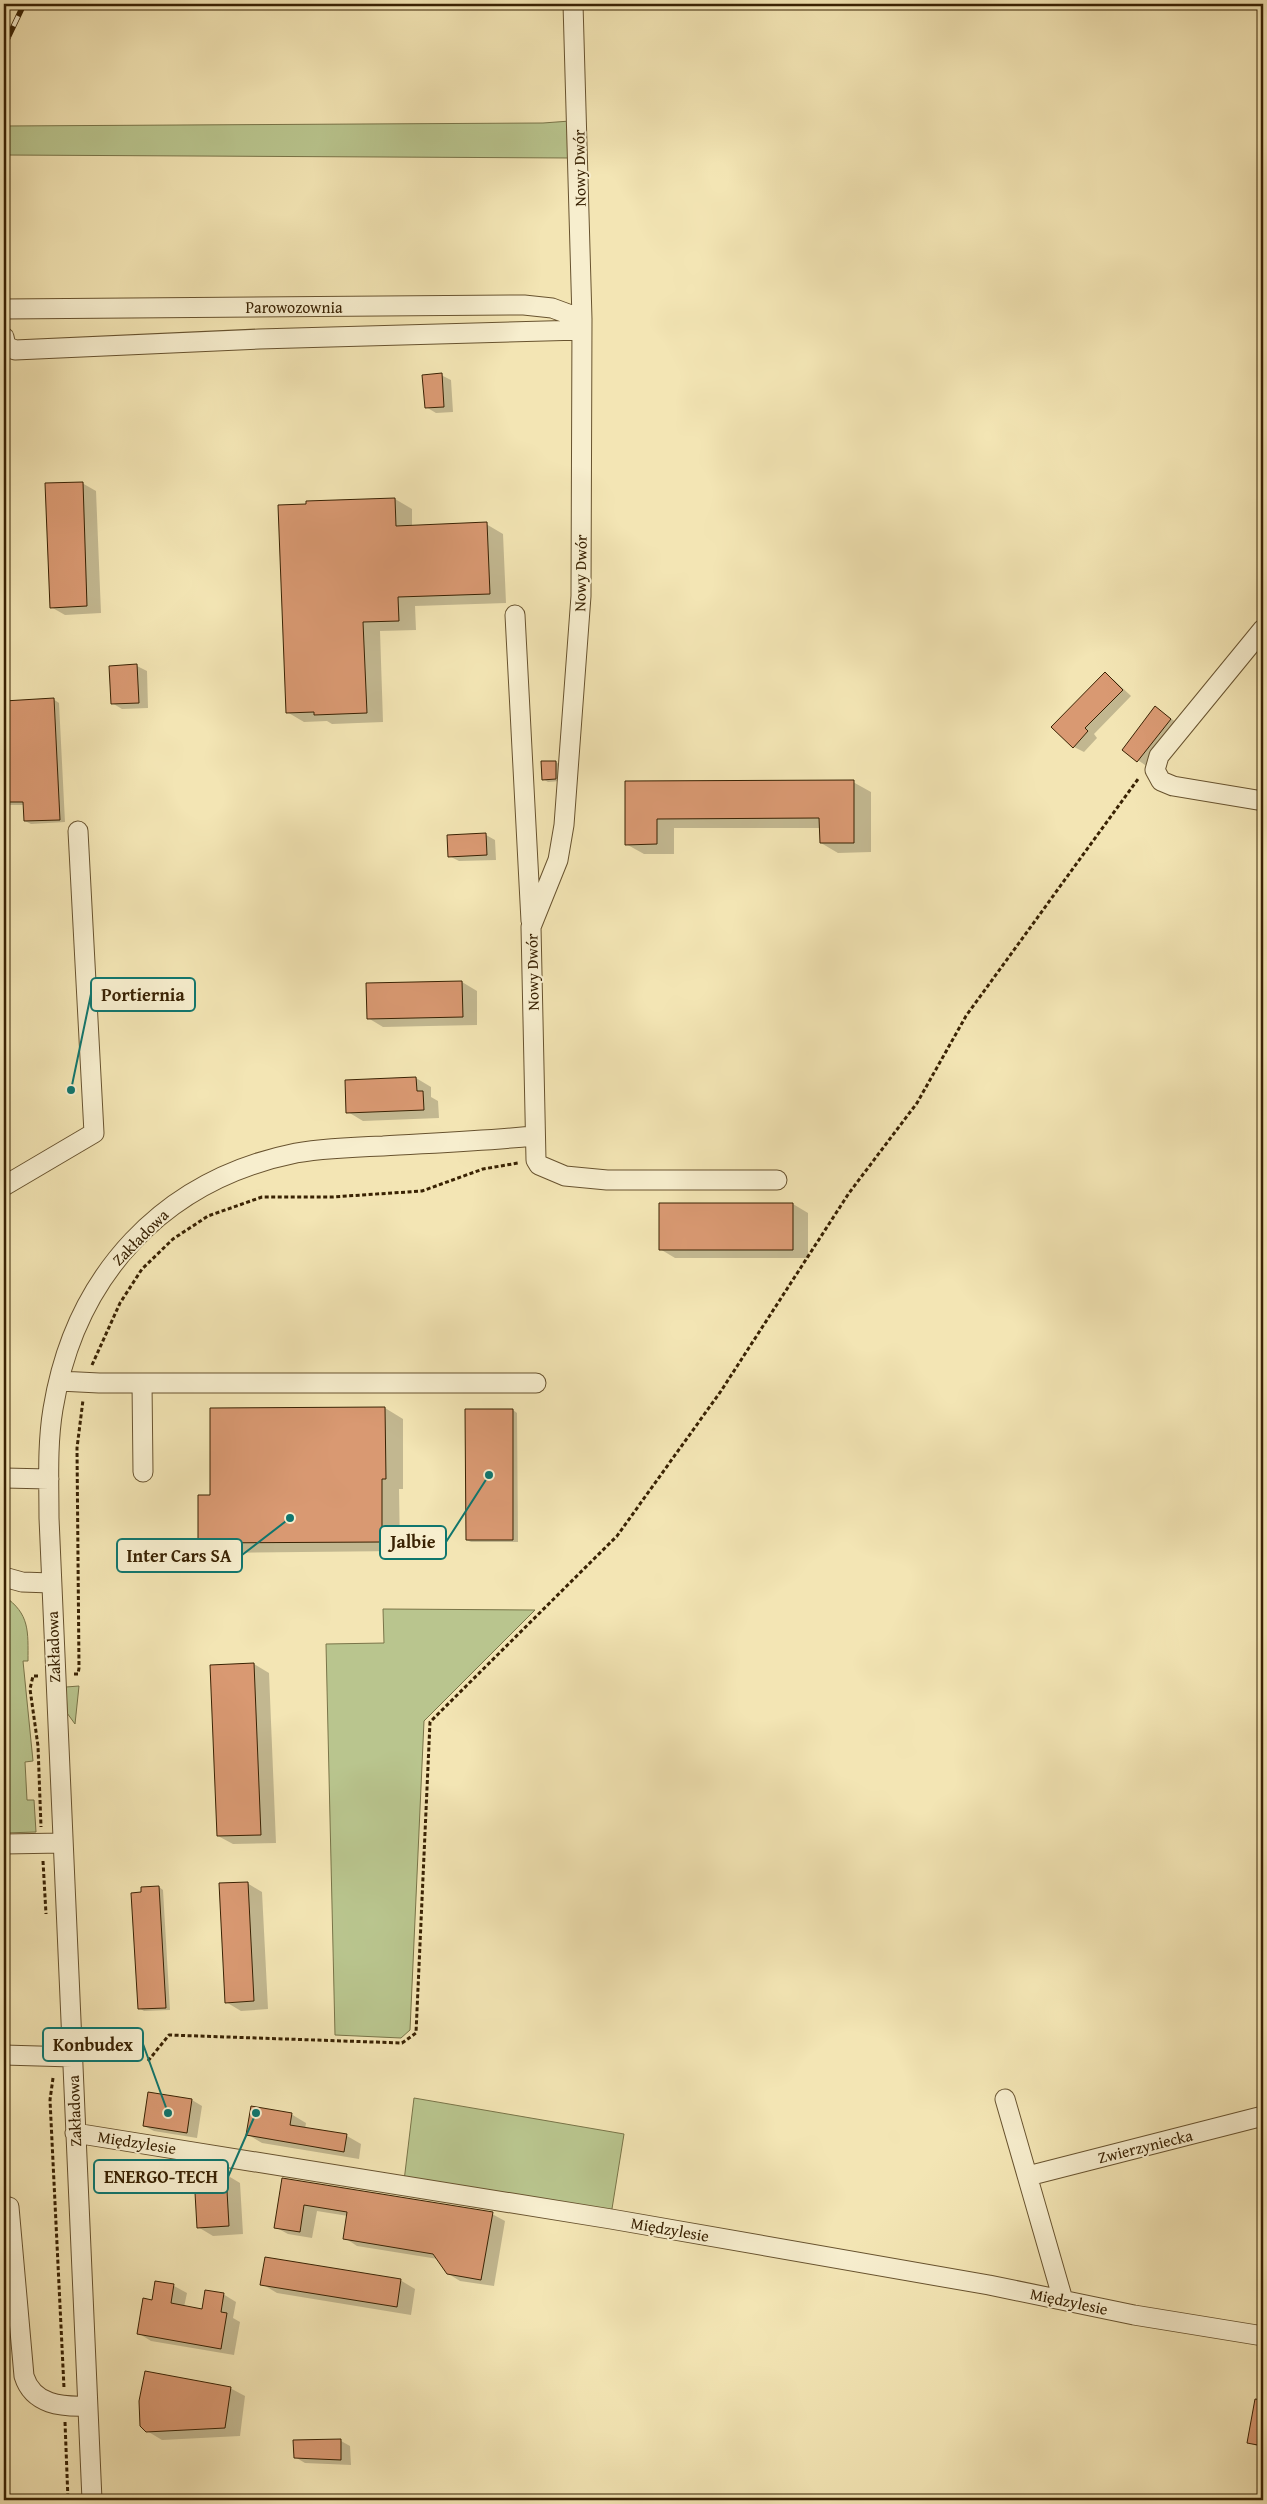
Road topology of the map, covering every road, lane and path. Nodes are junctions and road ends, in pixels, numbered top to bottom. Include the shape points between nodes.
1 (573, 4) edge
2 (4, 309) edge
3 (582, 325) junction
4 (4, 338) edge
5 (515, 615) dead end
6 (1260, 637) edge
7 (1155, 770) junction
8 (1263, 801) edge
9 (78, 831) dead end
10 (531, 927) junction
11 (534, 1136) junction
12 (524, 1163) dead end
13 (777, 1180) dead end
14 (4, 1186) edge
15 (90, 1369) dead end
16 (59, 1381) junction
17 (142, 1383) junction
18 (536, 1383) dead end
19 (83, 1399) dead end
20 (143, 1472) dead end
21 (4, 1478) edge
22 (48, 1479) junction
23 (4, 1578) edge
24 (51, 1583) junction
25 (78, 1674) dead end
26 (62, 1843) junction
27 (4, 1844) edge
28 (4, 2055) edge
29 (72, 2057) junction
30 (148, 2061) dead end
31 (53, 2072) dead end
32 (1005, 2099) dead end
33 (1263, 2116) edge
34 (75, 2133) junction
35 (1028, 2176) junction
36 (4, 2206) edge
37 (1063, 2300) junction
38 (1263, 2336) edge
39 (64, 2389) dead end
40 (87, 2406) junction
41 (65, 2424) dead end
42 (68, 2500) edge
43 (92, 2500) edge

1 - 3 street, Nowy Dwór
2 - 3 street, Parowozownia via 524,305 552,308
3 - 4 street via 15,350 6,346
3 - 10 street, Nowy Dwór via 581,596 564,825 558,860
5 - 10 street
6 - 7 street via 1159,756
7 - 8 street via 1161,781 1173,786
7 - 30 path via 1138,780 966,1016 917,1103 876,1154 721,1391 617,1536 430,1722 416,2033 402,2043 169,2034
9 - 14 street via 94,1133
10 - 11 street, Nowy Dwór
11 - 13 street, Nowy Dwór via 539,1165 565,1176 607,1180
11 - 16 street, Zakładowa via 314,1150 263,1161 211,1182 180,1199 153,1220 107,1271 77,1326
12 - 15 path via 483,1169 422,1191 332,1197 262,1197 208,1216 174,1239 142,1269 120,1303
16 - 17 street
16 - 22 street, Zakładowa via 51,1426
17 - 18 street
17 - 20 street
19 - 25 path via 77,1448
21 - 22 street
22 - 24 street, Zakładowa
23 - 24 street
24 - 26 street, Zakładowa
26 - 27 street
26 - 29 street, Zakładowa
28 - 29 street
29 - 34 street, Zakładowa
31 - 39 path via 50,2100
32 - 35 street
33 - 35 street, Zwierzyniecka
34 - 37 street, Międzylesie via 611,2219
34 - 40 street, Zakładowa
35 - 37 street
36 - 40 street via 10,2207 26,2384 40,2397 56,2405
37 - 38 street, Międzylesie
40 - 43 street, Zakładowa
41 - 42 path

